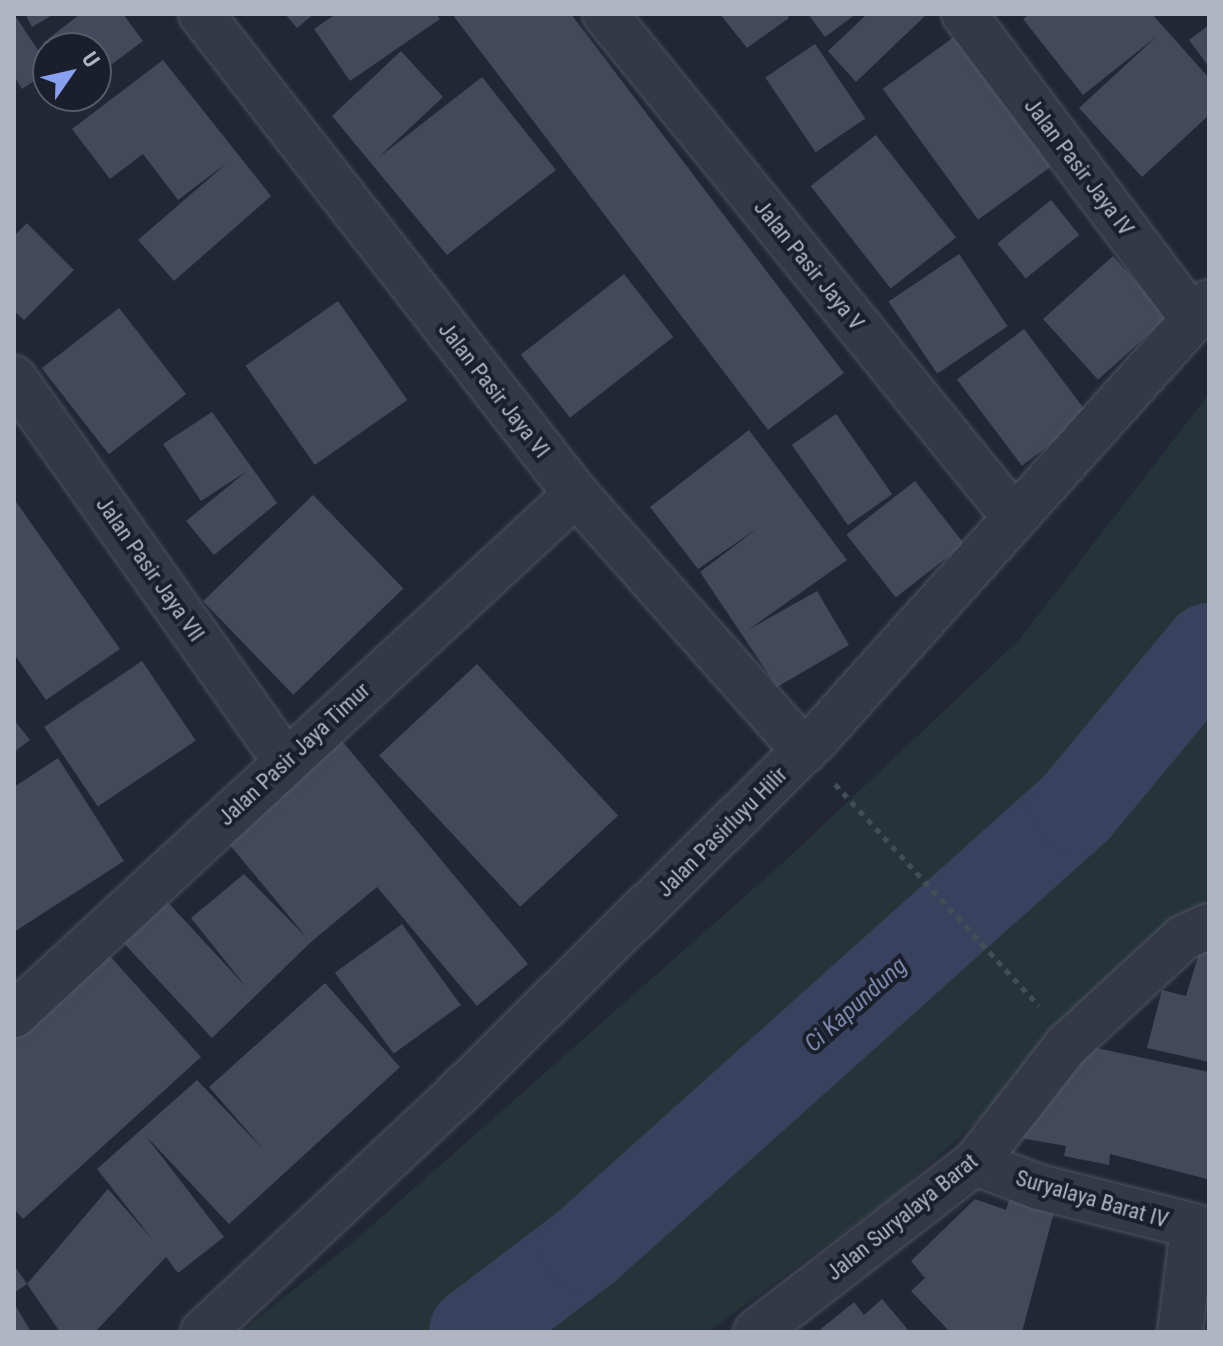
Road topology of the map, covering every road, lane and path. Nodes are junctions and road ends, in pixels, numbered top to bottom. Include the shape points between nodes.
1 (201, 14) edge
2 (605, 14) edge
3 (964, 14) edge
4 (1202, 311) edge
5 (14, 378) edge
6 (576, 494) junction
7 (1014, 517) junction
8 (804, 751) junction
9 (285, 761) junction
10 (857, 808) dead end
11 (1209, 926) edge
12 (1027, 991) dead end
13 (14, 1015) edge
14 (975, 1163) junction
15 (1201, 1229) edge
16 (203, 1332) edge
17 (756, 1332) edge
18 (1180, 1332) edge

1 - 6 street, Jalan Pasir Jaya Vl
2 - 7 street, Jalan Pasir Jaya V
3 - 4 street, Jalan Pasir Jaya IV
4 - 7 street, Jalan Pasirluyu Hilir
5 - 9 street, Jalan Pasir Jaya Vll
6 - 8 street, Jalan Pasir Jaya Vl
6 - 9 street, Jalan Pasir Jaya Timur
7 - 8 street, Jalan Pasirluyu Hilir
8 - 16 street, Jalan Pasirluyu Hilir via 458,1093
9 - 13 street, Jalan Pasir Jaya Timur
10 - 12 path
11 - 14 street, Jalan Suryalaya Barat via 1183,938 1067,1045
14 - 15 street, Suryalaya Barat IV via 1039,1187
14 - 17 street, Jalan Suryalaya Barat
15 - 18 street

